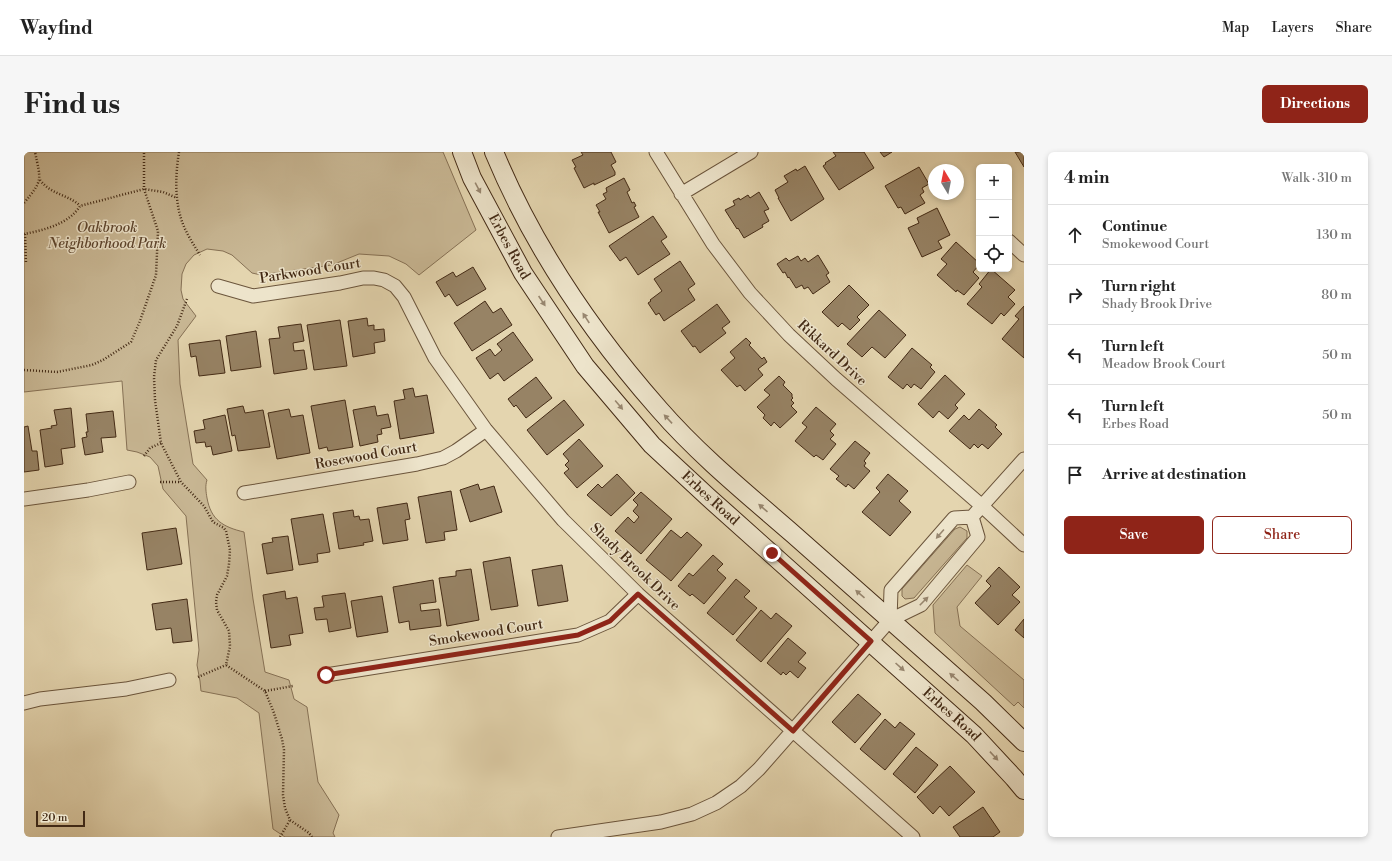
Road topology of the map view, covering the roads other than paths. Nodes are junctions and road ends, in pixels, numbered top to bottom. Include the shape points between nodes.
1 (462, 152) edge
2 (494, 152) edge
3 (656, 152) edge
4 (751, 152) edge
5 (681, 194) junction
6 (1012, 245) edge
7 (1024, 255) edge
8 (384, 280) joint
9 (218, 286) dead end
10 (486, 430) junction
11 (1024, 459) edge
12 (129, 482) dead end
13 (244, 493) dead end
14 (24, 499) edge
15 (982, 506) junction
16 (972, 517) junction
17 (1024, 545) edge
18 (638, 594) junction
19 (890, 620) junction
20 (871, 641) junction
21 (326, 675) dead end
22 (169, 680) dead end
23 (24, 703) edge
24 (793, 731) junction
25 (1024, 742) edge
26 (1024, 790) edge
27 (558, 837) edge
28 (913, 837) edge

1 -> 20 main road, Erbes Road via 472,178 522,273 586,366 652,445
19 -> 2 main road, Erbes Road via 711,462 636,382 590,324 570,293 525,218
3 - 5 street, Rikkard Drive
4 - 5 street
5 - 15 street, Rikkard Drive via 712,244 750,293 789,335
6 - 7 street
8 - 9 street, Parkwood Court via 363,278 253,296
8 - 10 street, Shady Brook Drive via 395,286 404,297 435,358
10 - 13 street, Rosewood Court via 456,451 437,460
10 - 18 street, Shady Brook Drive via 563,520
11 - 15 street
12 - 14 street
15 - 16 street
15 - 17 street, Rikkard Drive
19 -> 16 street via 921,605 978,537
16 -> 19 street via 954,518 890,590
18 - 21 street, Smokewood Court via 610,621 578,635
18 - 24 street, Shady Brook Drive
19 - 20 street
25 -> 19 main road, Erbes Road
20 - 24 street
20 -> 26 main road, Erbes Road via 974,735
22 - 23 street via 126,689
24 - 27 street via 741,786 704,809 661,822
24 - 28 street, Shady Brook Drive

